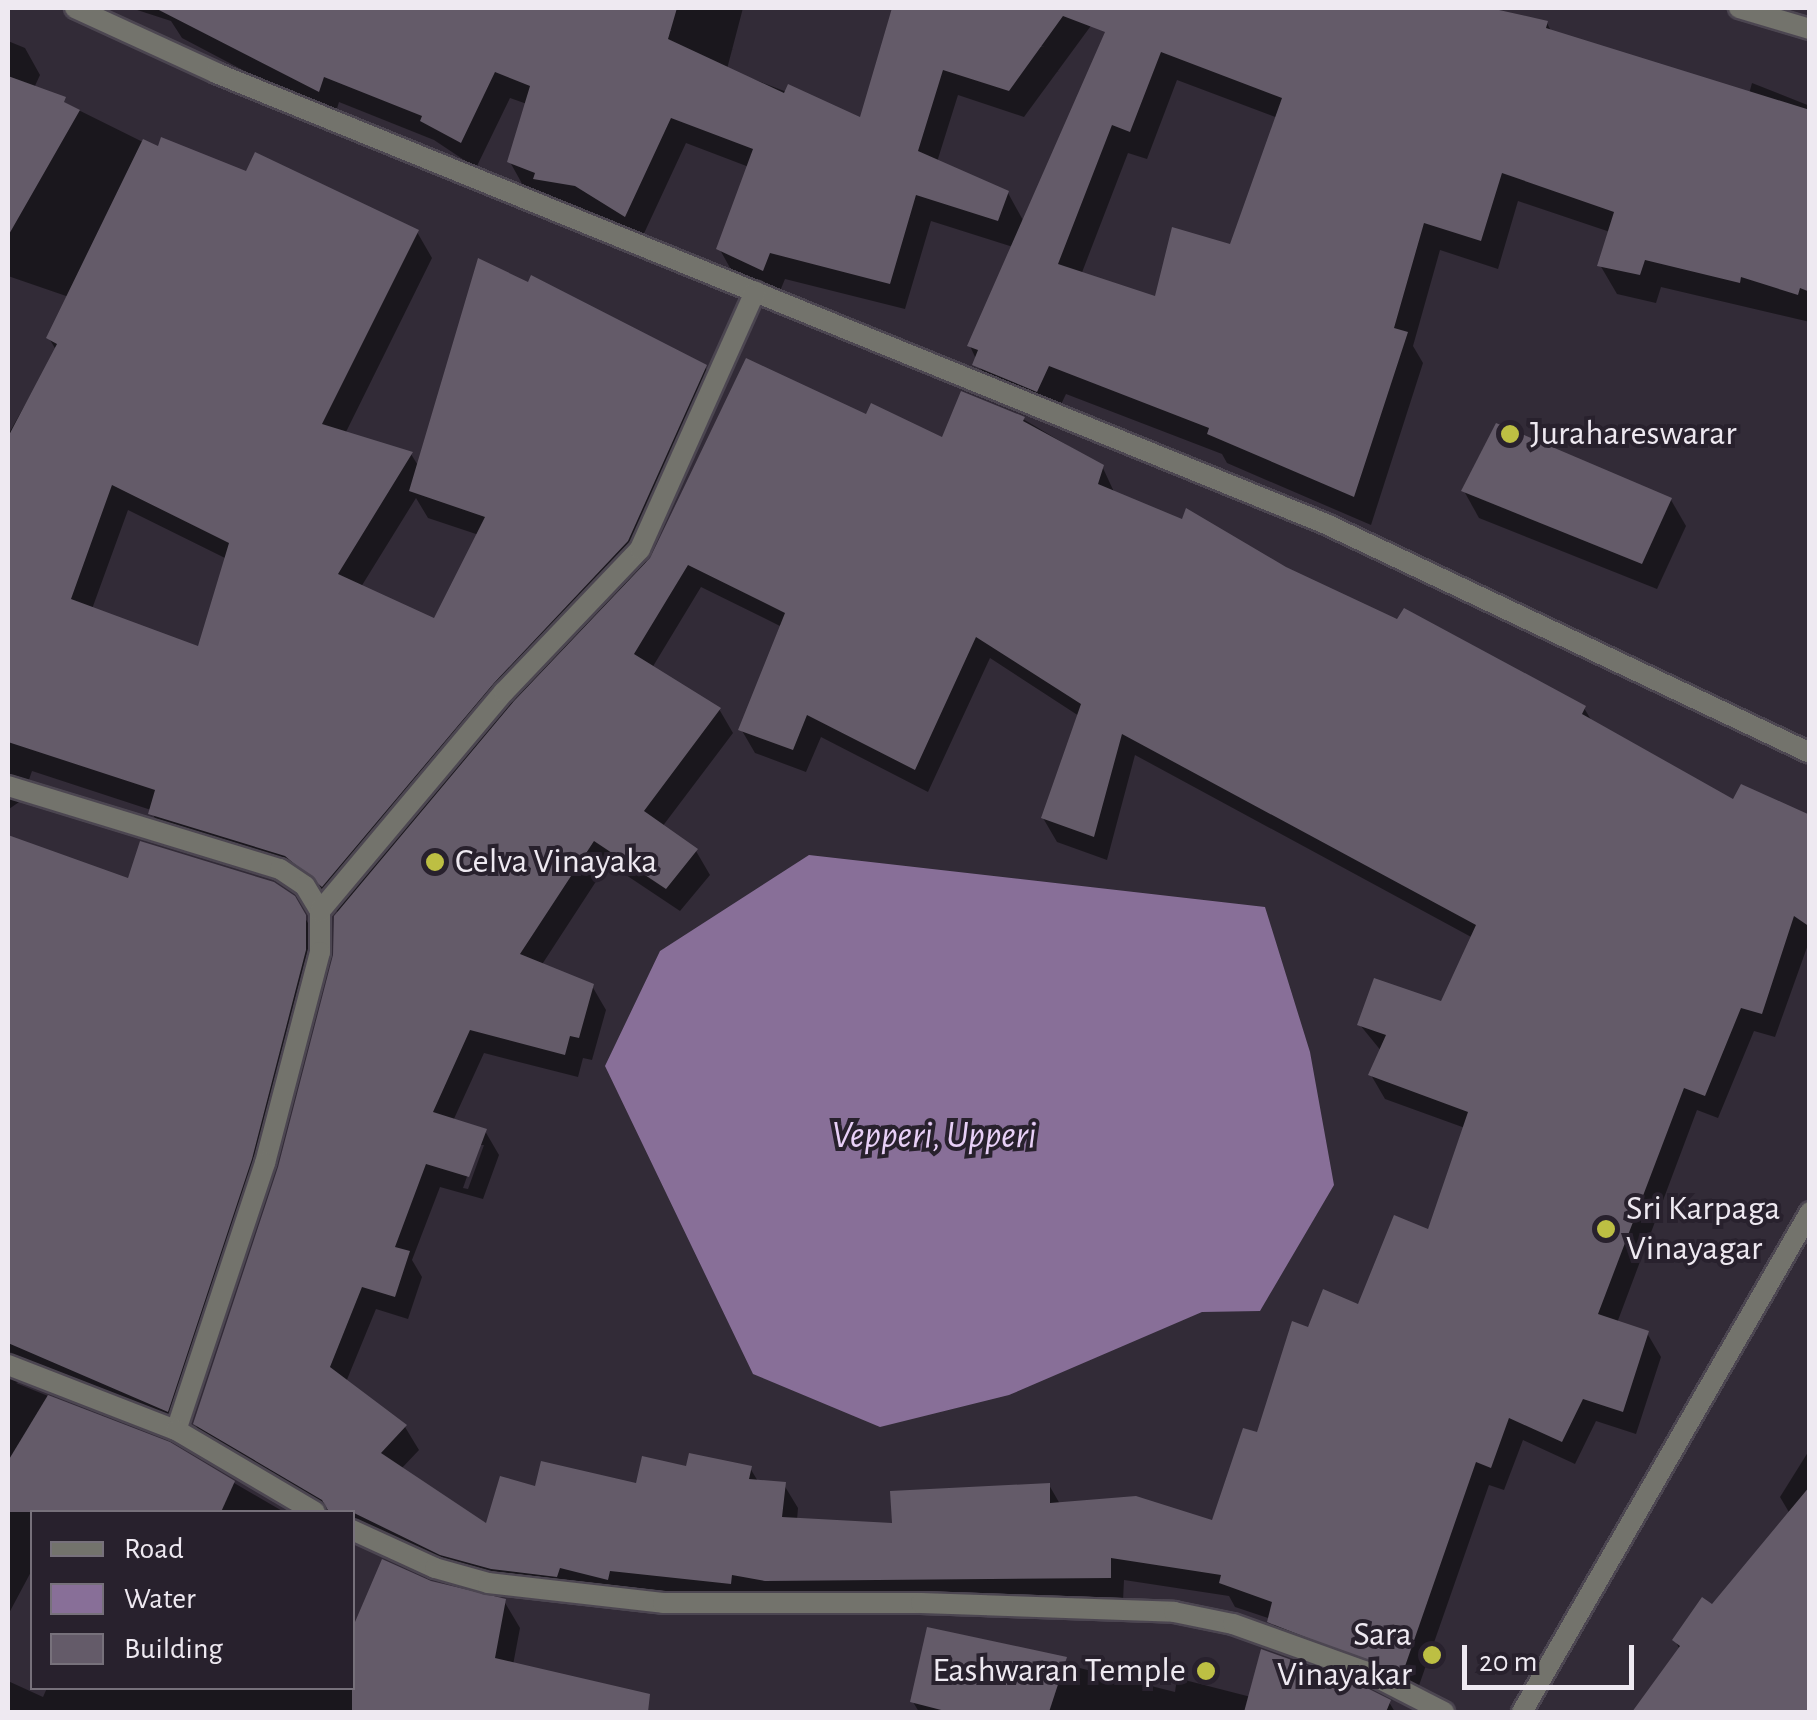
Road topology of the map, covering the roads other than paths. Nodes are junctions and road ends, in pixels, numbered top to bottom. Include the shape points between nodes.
1 (75, 8) edge
2 (1739, 8) edge
3 (1810, 29) edge
4 (756, 292) junction
5 (1810, 753) edge
6 (8, 786) edge
7 (320, 911) junction
8 (1807, 1222) edge
9 (8, 1365) edge
10 (176, 1430) junction
11 (312, 1510) edge
12 (355, 1531) edge
13 (1444, 1712) edge
14 (1522, 1712) edge

1 - 4 street
2 - 3 street
4 - 5 street via 1326,524
4 - 7 street via 640,549 504,692
6 - 7 street via 280,868 305,886
7 - 10 street via 320,952 264,1163
8 - 14 street
9 - 10 street
10 - 11 street
12 - 13 street via 434,1568 488,1583 663,1603 1174,1612 1234,1624 1364,1671

